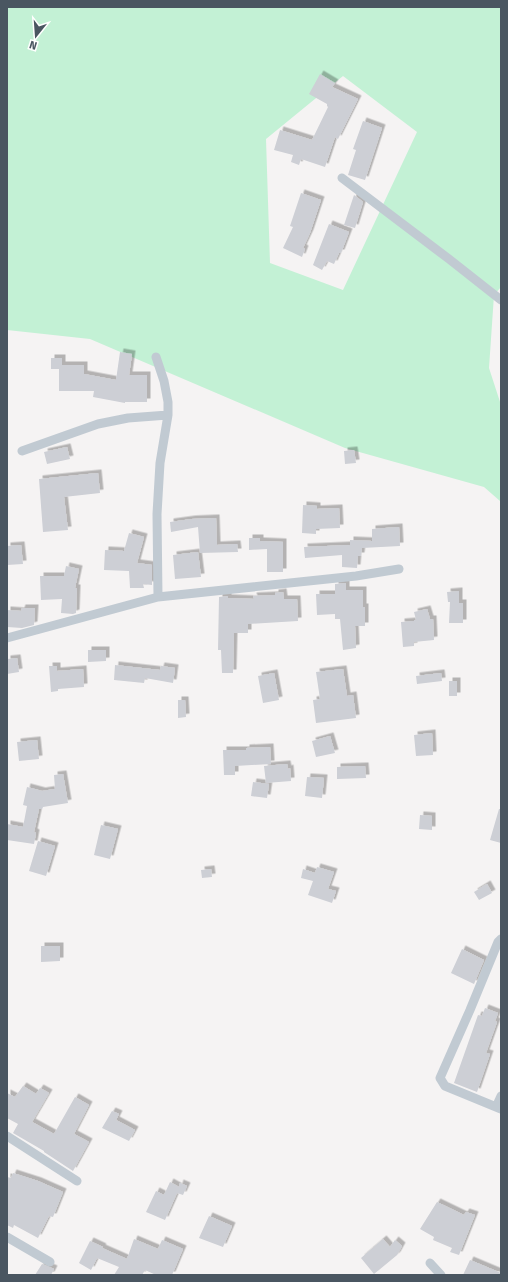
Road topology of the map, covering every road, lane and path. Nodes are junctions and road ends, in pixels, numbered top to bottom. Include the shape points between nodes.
1 (342, 178) dead end
2 (501, 300) edge
3 (156, 357) dead end
4 (168, 415) junction
5 (22, 451) dead end
6 (399, 570) dead end
7 (158, 597) junction
8 (7, 638) edge
9 (501, 939) edge
10 (501, 1096) edge
11 (499, 1108) edge
12 (7, 1136) edge
13 (77, 1181) dead end
14 (7, 1237) edge
15 (50, 1262) dead end
16 (430, 1263) dead end
17 (441, 1275) edge

1 - 2 street
3 - 4 street via 168,402
4 - 5 street via 128,418 98,424
4 - 7 street via 160,463 158,499
6 - 7 street
7 - 8 street
9 - 11 street via 440,1078 446,1086
10 - 11 street
12 - 13 street
14 - 15 street
16 - 17 street

